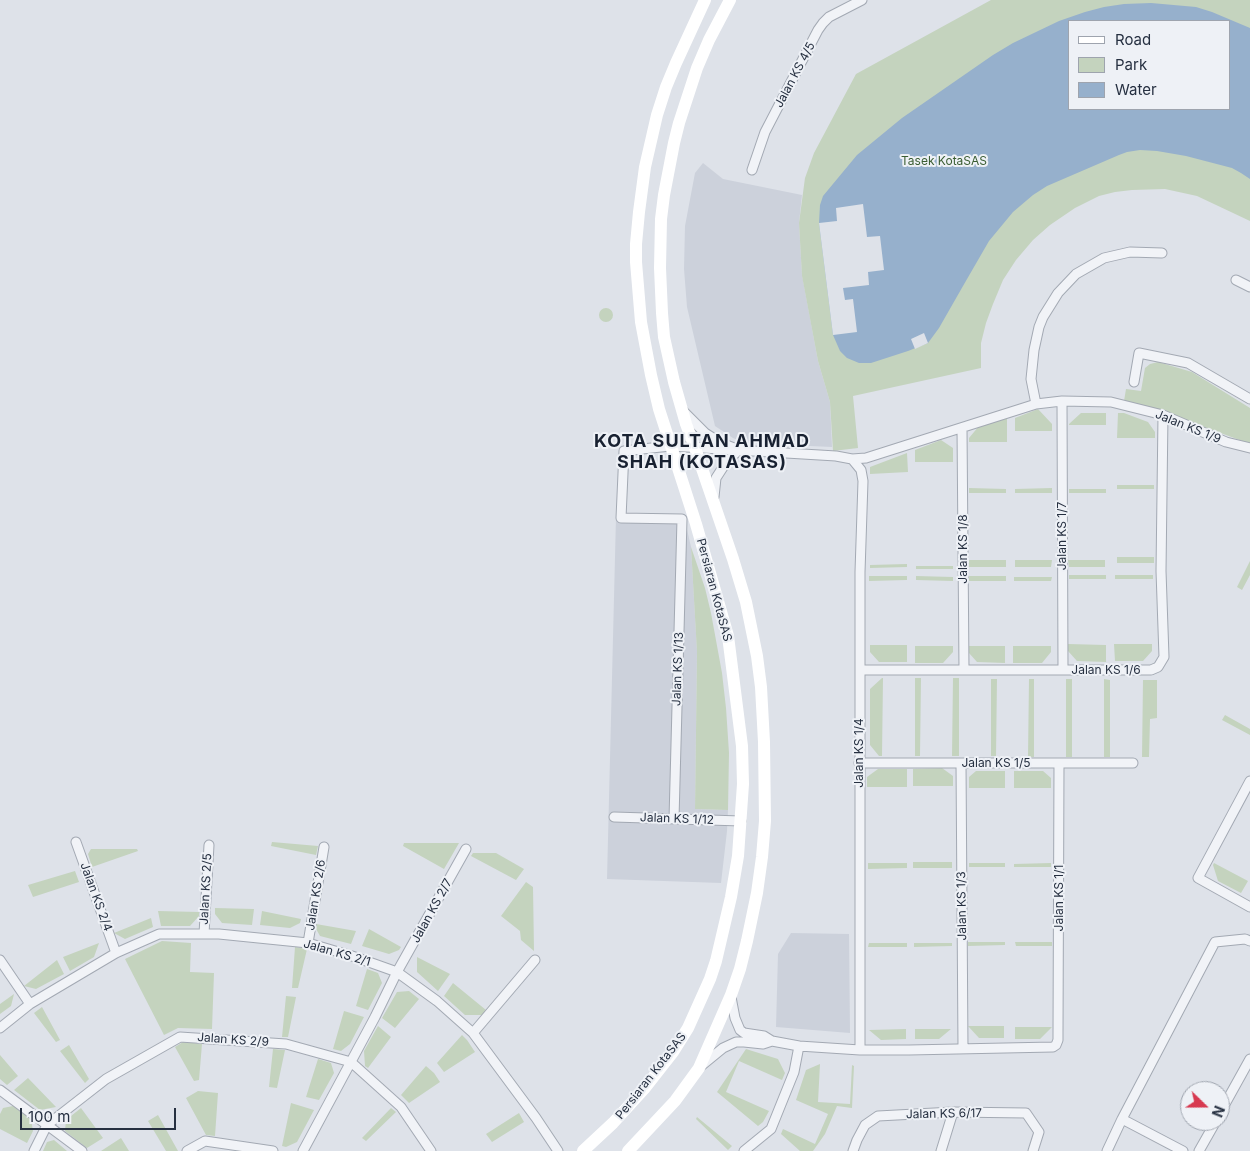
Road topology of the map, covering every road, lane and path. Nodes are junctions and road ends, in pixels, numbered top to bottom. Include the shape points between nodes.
1 (705, 0) edge
2 (730, 0) edge
3 (862, 0) edge
4 (752, 170) dead end
5 (1162, 253) dead end
6 (1236, 280) dead end
7 (1250, 288) edge
8 (1134, 382) dead end
9 (1250, 399) edge
10 (1062, 402) junction
11 (1036, 404) junction
12 (681, 409) junction
13 (1163, 415) junction
14 (962, 428) junction
15 (670, 446) junction
16 (695, 448) junction
17 (1250, 448) edge
18 (739, 450) junction
19 (852, 459) junction
20 (717, 512) junction
21 (682, 519) joint
22 (860, 670) junction
23 (964, 670) junction
24 (1063, 670) junction
25 (859, 763) junction
26 (961, 763) junction
27 (1059, 763) junction
28 (1133, 763) dead end
29 (1250, 781) edge
30 (614, 817) dead end
31 (674, 819) junction
32 (741, 821) junction
33 (76, 842) dead end
34 (209, 845) dead end
35 (324, 847) dead end
36 (466, 849) dead end
37 (1250, 907) edge
38 (204, 934) junction
39 (1250, 941) edge
40 (308, 942) junction
41 (116, 953) junction
42 (0, 960) edge
43 (535, 960) dead end
44 (397, 972) junction
45 (731, 995) junction
46 (30, 1004) junction
47 (0, 1028) edge
48 (473, 1034) junction
49 (772, 1041) junction
50 (799, 1046) junction
51 (963, 1049) junction
52 (860, 1050) junction
53 (1250, 1059) edge
54 (351, 1062) junction
55 (698, 1068) junction
56 (0, 1090) edge
57 (1230, 1095) edge
58 (953, 1112) junction
59 (1122, 1119) junction
60 (47, 1126) junction
61 (1210, 1131) edge
62 (34, 1151) edge
63 (82, 1151) edge
64 (188, 1151) edge
65 (273, 1151) edge
66 (303, 1151) edge
67 (431, 1151) edge
68 (558, 1151) edge
69 (582, 1151) edge
70 (628, 1151) edge
71 (744, 1151) edge
72 (853, 1151) edge
73 (941, 1151) edge
74 (1033, 1151) edge
75 (1107, 1151) edge
76 (1183, 1151) edge
77 (1199, 1151) edge

1 - 15 main road, Persiaran KotaSAS via 657,115 645,167 636,244 641,322
2 - 12 main road, Persiaran KotaSAS via 709,40 685,104 671,156 661,218 664,337
3 - 4 street, Jalan KS 4/5 via 829,17 818,30 765,132
5 - 11 street via 1130,252 1104,258 1076,274 1058,293 1043,317 1034,350 1031,379
6 - 7 street
8 - 9 street via 1139,353 1188,363
10 - 11 street, Jalan KS 1/9
10 - 13 street, Jalan KS 1/9 via 1112,402
10 - 24 street, Jalan KS 1/7
11 - 14 street, Jalan KS 1/9
12 - 16 main road, Persiaran KotaSAS
12 - 18 street via 705,433
13 - 17 street, Jalan KS 1/9 via 1226,442
13 - 24 street, Jalan KS 1/6 via 1161,571 1164,657 1158,667 1151,670
14 - 19 street, Jalan KS 1/9 via 866,458
14 - 23 street, Jalan KS 1/8
15 - 16 street, Jalan KS 1/9
15 - 21 street, Jalan KS 1/9 via 624,451 621,518
15 - 32 main road, Persiaran KotaSAS via 728,636 742,746
16 - 18 street, Jalan KS 1/9
16 - 20 main road, Persiaran KotaSAS
18 - 19 street, Jalan KS 1/9
18 - 20 street via 716,478 714,500
19 - 22 street, Jalan KS 1/4 via 863,481
20 - 45 main road, Persiaran KotaSAS via 752,629 761,686 764,742 765,821 760,875 747,941
21 - 31 street, Jalan KS 1/13
22 - 23 street, Jalan KS 1/6
22 - 25 street, Jalan KS 1/4
23 - 24 street, Jalan KS 1/6
25 - 26 street, Jalan KS 1/5
25 - 52 street, Jalan KS 1/4
26 - 27 street, Jalan KS 1/5
26 - 51 street, Jalan KS 1/3
27 - 28 street, Jalan KS 1/5
27 - 51 street, Jalan KS 1/1 via 1058,1040 1053,1047
29 - 37 street via 1198,878
30 - 31 street, Jalan KS 1/12
31 - 32 street, Jalan KS 1/12
32 - 69 main road, Persiaran KotaSAS via 737,869 719,948 710,980 688,1028 640,1093 614,1123
33 - 41 street, Jalan KS 2/4
34 - 38 street, Jalan KS 2/5
35 - 40 street, Jalan KS 2/6
36 - 44 street, Jalan KS 2/7
38 - 40 street, Jalan KS 2/1
38 - 41 street, Jalan KS 2/1 via 159,934
39 - 59 street via 1215,942
40 - 44 street, Jalan KS 2/1
41 - 46 street, Jalan KS 2/1
42 - 46 street
43 - 48 street
44 - 48 street, Jalan KS 2/1 via 437,1001
44 - 54 street, Jalan KS 2/7
45 - 49 street via 734,1018 740,1030
45 - 55 main road, Persiaran KotaSAS
46 - 47 street, Jalan KS 2/1
48 - 68 street, Jalan KS 2/1
49 - 50 street
49 - 55 street via 730,1044
50 - 52 street
50 - 71 street via 794,1072 771,1129
51 - 52 street
53 - 57 street
54 - 60 street, Jalan KS 2/9 via 286,1044 180,1037 106,1079
54 - 66 street, Jalan KS 2/7
54 - 67 street, Jalan KS 2/9 via 401,1107
55 - 70 main road, Persiaran KotaSAS via 675,1101
56 - 60 street
58 - 72 street, Jalan KS 6/17 via 878,1116 865,1125
58 - 73 street
58 - 74 street, Jalan KS 6/17 via 1026,1113 1039,1132
59 - 75 street
59 - 76 street
60 - 62 street, Jalan KS 2/9
60 - 63 street
61 - 77 street
64 - 65 street via 205,1141

